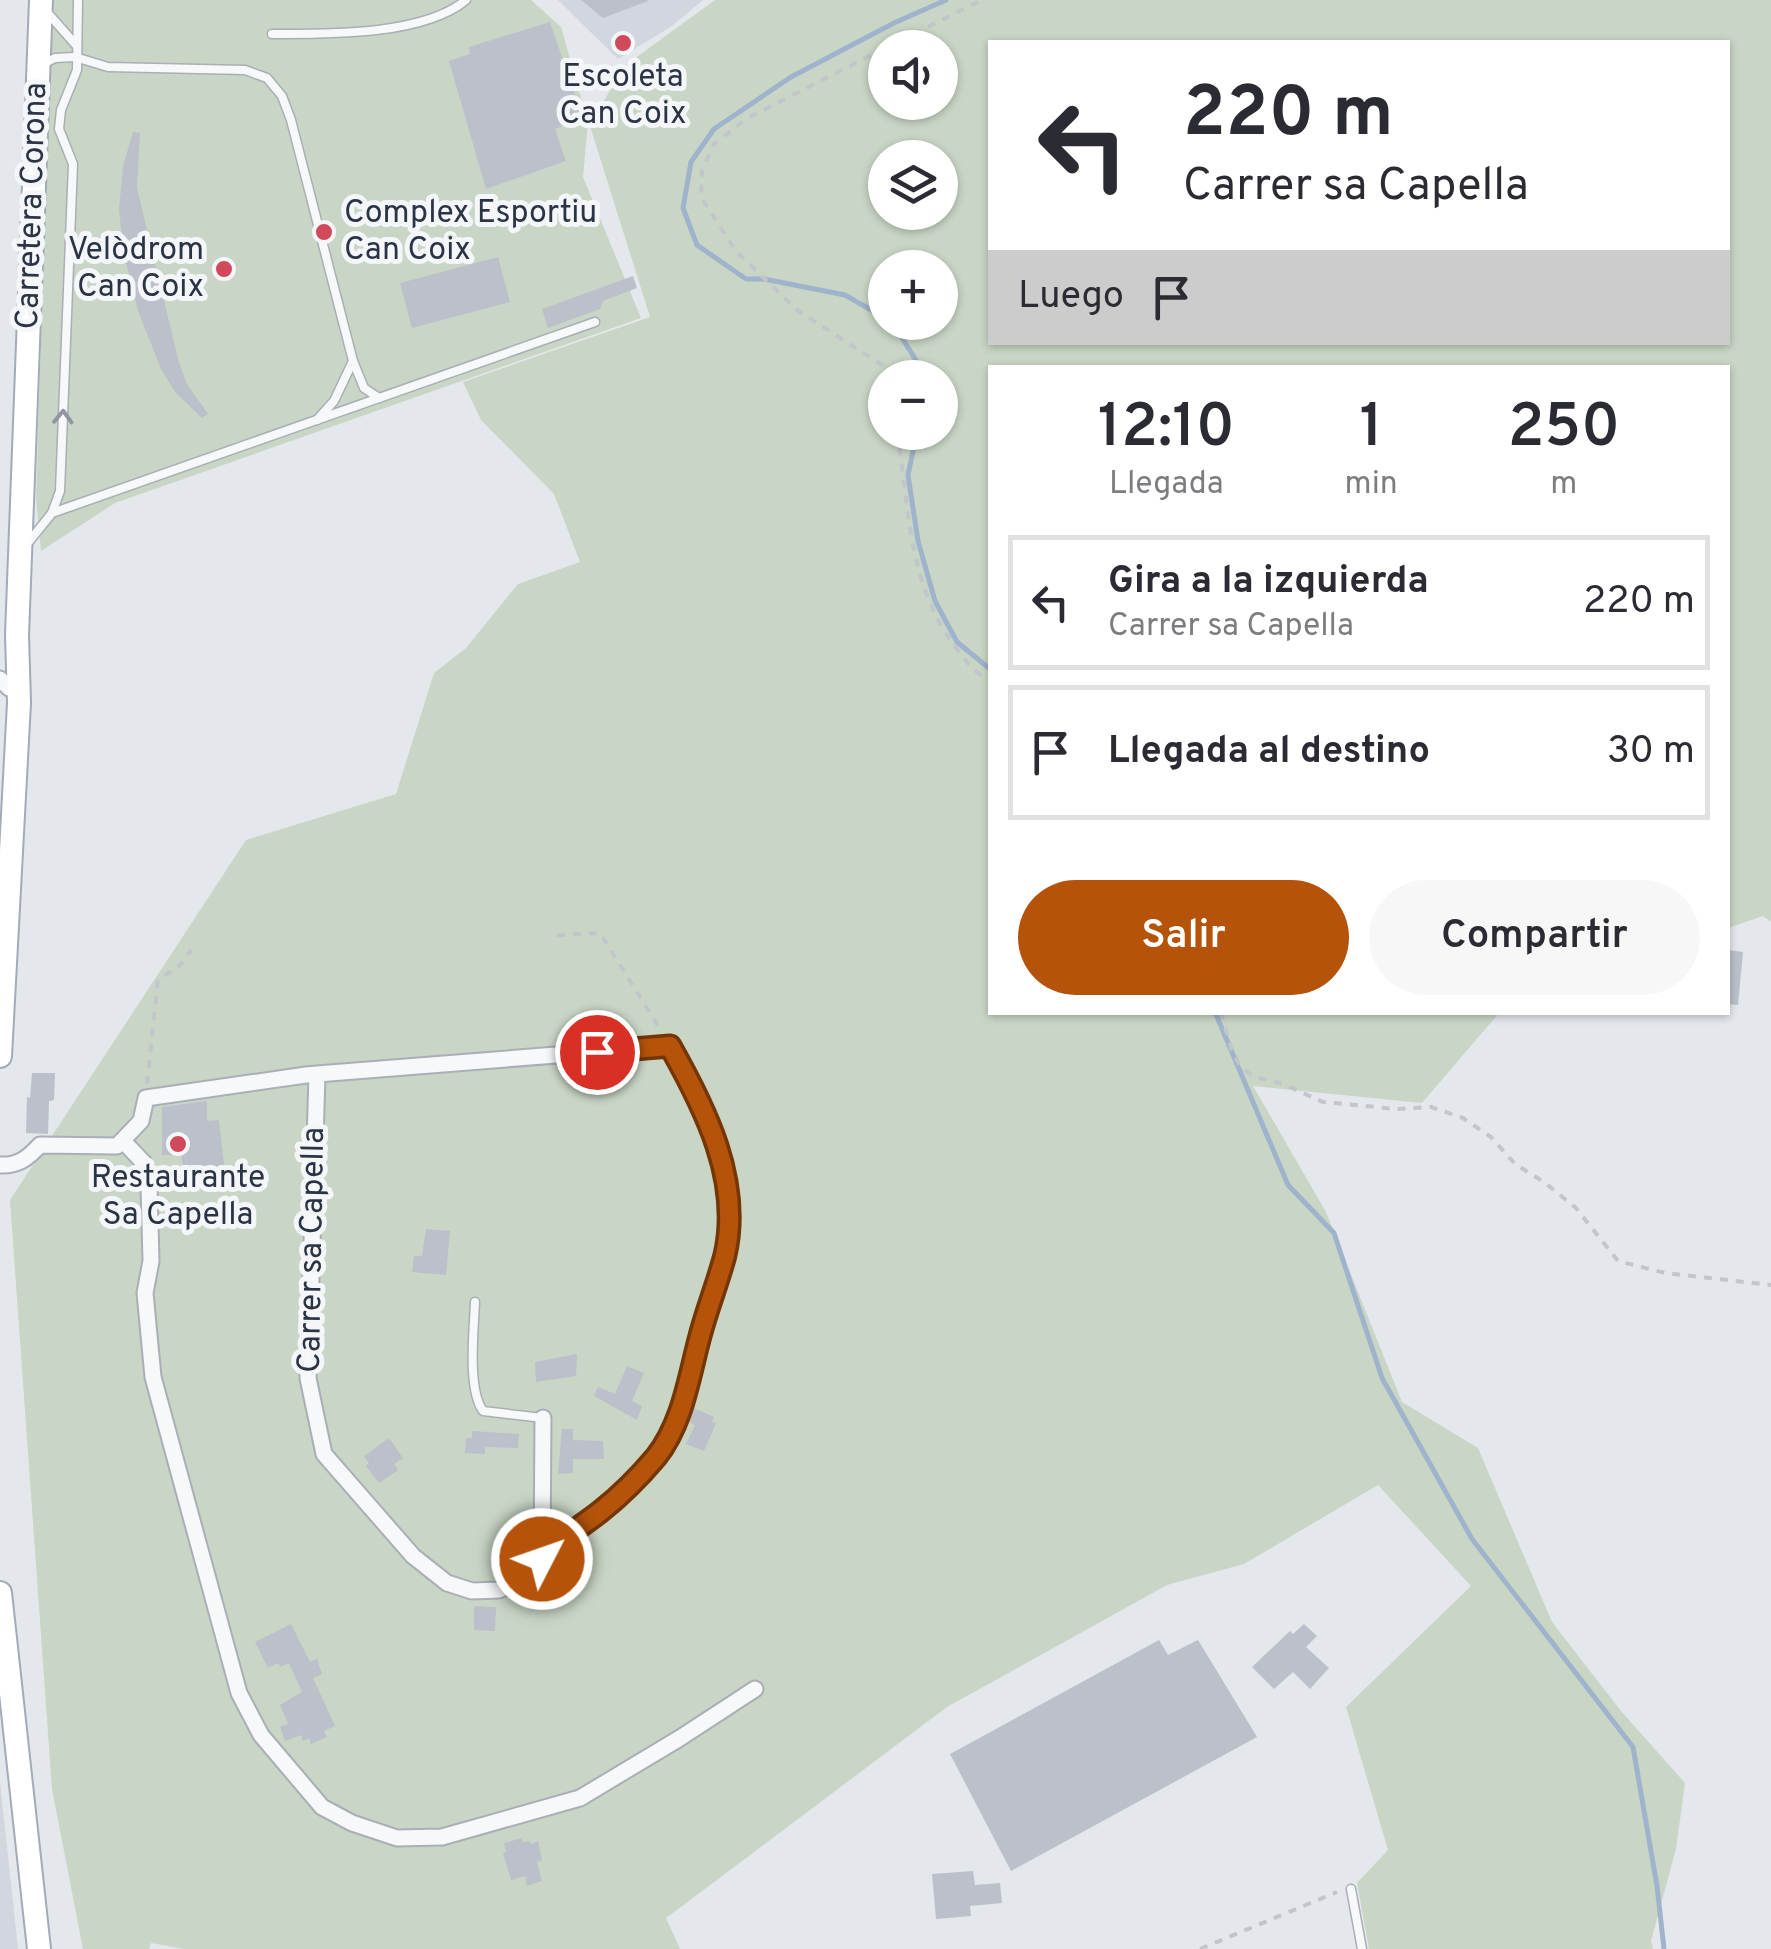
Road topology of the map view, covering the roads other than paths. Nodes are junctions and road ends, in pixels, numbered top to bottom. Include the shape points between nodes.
1 (78, 0) edge
2 (466, 0) edge
3 (41, 1) edge
4 (272, 34) dead end
5 (76, 45) junction
6 (76, 57) junction
7 (38, 67) junction
8 (594, 322) dead end
9 (352, 361) junction
10 (379, 398) junction
11 (318, 420) junction
12 (52, 513) junction
13 (20, 552) junction
14 (10, 634) edge
15 (4, 684) edge
16 (0, 800) edge
17 (0, 1056) edge
18 (317, 1074) junction
19 (123, 1140) junction
20 (0, 1165) edge
21 (475, 1302) dead end
22 (543, 1418) joint
23 (542, 1559) junction
24 (0, 1598) edge
25 (755, 1689) dead end
26 (1352, 1889) road end
27 (40, 1949) edge
28 (1362, 1949) edge

1 - 5 lane
2 - 4 lane via 399,26 352,34
3 - 5 lane
3 - 7 main road, Carretera Corona
5 - 6 lane
6 - 7 lane
6 - 9 lane via 108,67 245,70 267,78 291,120
12 -> 6 lane via 60,492 73,164 59,129
7 - 13 main road, Carretera Corona
8 - 10 lane
9 - 10 lane via 364,388
9 - 11 lane
10 - 11 lane
11 - 12 lane
12 - 13 lane
13 - 14 main road, Carretera Corona
14 - 15 main road, Carretera Corona
14 - 17 main road, Carretera Corona via 19,703
15 - 16 main road, Carretera Corona
18 - 19 street via 146,1098 142,1121
18 - 23 street, Carrer sa Capella via 308,1378 324,1454 413,1556 447,1583 499,1590
18 - 23 street, Carrer sa Capella via 670,1046 696,1093 730,1196 726,1253 684,1403 658,1454
19 - 20 street via 117,1146 40,1145 28,1159
19 - 25 street via 144,1163 149,1186 145,1294 153,1378 240,1693 261,1734 322,1807 398,1838 442,1837 580,1798
21 - 22 lane via 477,1402 483,1411
22 - 23 street
24 - 27 main road
26 - 28 lane

